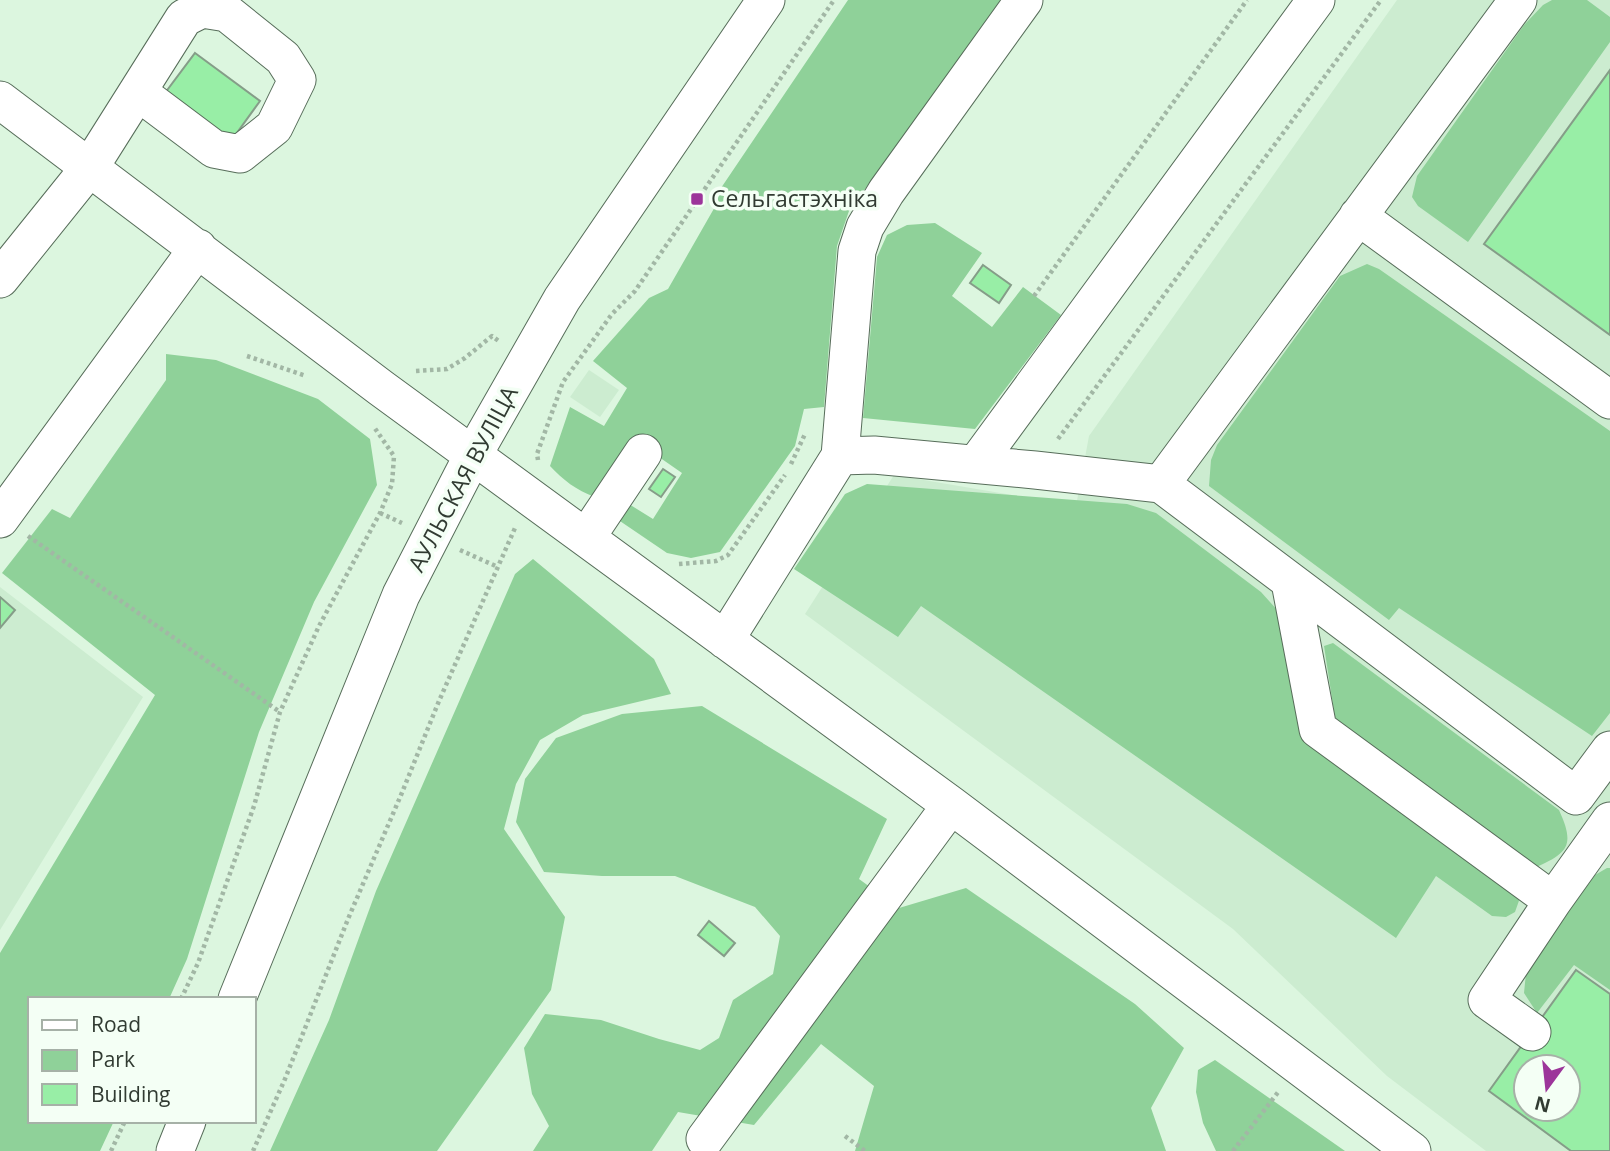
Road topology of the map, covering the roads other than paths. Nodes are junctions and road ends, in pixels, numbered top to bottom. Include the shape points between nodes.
1 (766, 0) edge
2 (1024, 0) edge
3 (1316, 0) edge
4 (1517, 0) edge
5 (138, 92) dead end
6 (0, 100) edge
7 (90, 167) junction
8 (1358, 216) junction
9 (198, 248) junction
10 (1, 277) edge
11 (1610, 400) edge
12 (643, 453) dead end
13 (473, 454) junction
14 (840, 456) junction
15 (976, 464) junction
16 (1161, 484) junction
17 (1, 518) edge
18 (586, 538) junction
19 (1290, 582) junction
20 (725, 640) junction
21 (1610, 750) edge
22 (1576, 796) junction
23 (951, 805) junction
24 (1610, 821) edge
25 (1553, 901) junction
26 (238, 997) edge
27 (1532, 1032) dead end
28 (186, 1123) edge
29 (705, 1139) dead end
30 (174, 1151) edge
31 (1412, 1151) edge

1 - 13 street, АУЛЬСКАЯ ВУЛІЦА via 562,299
2 - 14 street via 865,227 858,251
3 - 15 street
4 - 8 street
5 - 7 street
6 - 7 street
7 - 9 street
7 - 10 street
8 - 11 street
8 - 16 street
9 - 13 street
9 - 17 street
12 - 18 street
13 - 18 street
13 - 26 street, АУЛЬСКАЯ ВУЛІЦА via 401,596
14 - 15 street
14 - 20 street
15 - 16 street
16 - 19 street
18 - 20 street
19 - 22 street
19 - 25 street via 1318,729
20 - 23 street
21 - 22 street
22 - 24 street
23 - 29 street
23 - 31 street
24 - 25 street
25 - 27 street via 1487,1000
28 - 30 street

